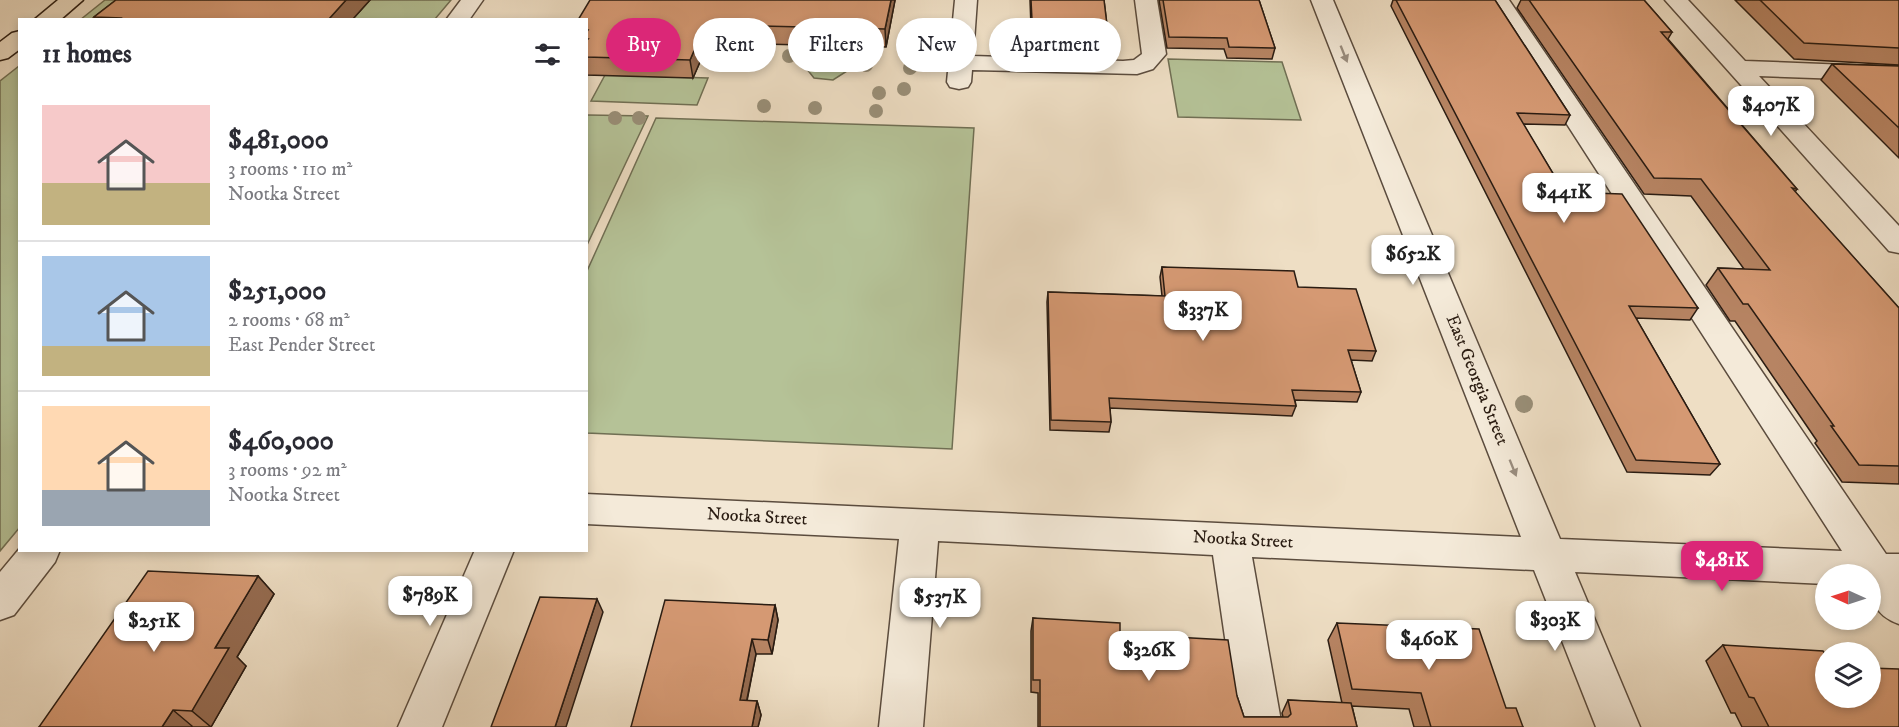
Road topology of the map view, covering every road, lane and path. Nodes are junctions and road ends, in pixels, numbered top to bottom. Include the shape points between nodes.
1 (72, 0) edge
2 (472, 0) edge
3 (966, 0) edge
4 (1146, 0) edge
5 (1322, 0) edge
6 (1498, 0) edge
7 (1676, 0) edge
8 (48, 18) edge
9 (458, 18) edge
10 (18, 40) edge
11 (0, 53) edge
12 (1739, 68) junction
13 (1899, 74) edge
14 (1899, 244) edge
15 (588, 509) edge
16 (920, 525) junction
17 (1230, 540) junction
18 (39, 552) edge
19 (494, 552) edge
20 (1548, 555) junction
21 (1887, 571) edge
22 (0, 602) edge
23 (1899, 606) edge
24 (420, 727) edge
25 (901, 727) edge
26 (1260, 727) edge
27 (1618, 727) edge

1 - 8 main road
2 - 9 street
3 - 4 street via 959,73 1144,65 1154,54
5 -> 20 street, East Georgia Street
6 - 21 street
7 - 12 street
10 - 11 main road
12 - 13 street
12 - 14 street
15 - 16 street, Nootka Street
16 - 17 street, Nootka Street
16 - 25 street
17 - 20 street, Nootka Street
17 - 26 street
18 - 22 street
19 - 24 street
20 - 21 street, Nootka Street
20 - 27 street, East Georgia Street
21 - 23 street

